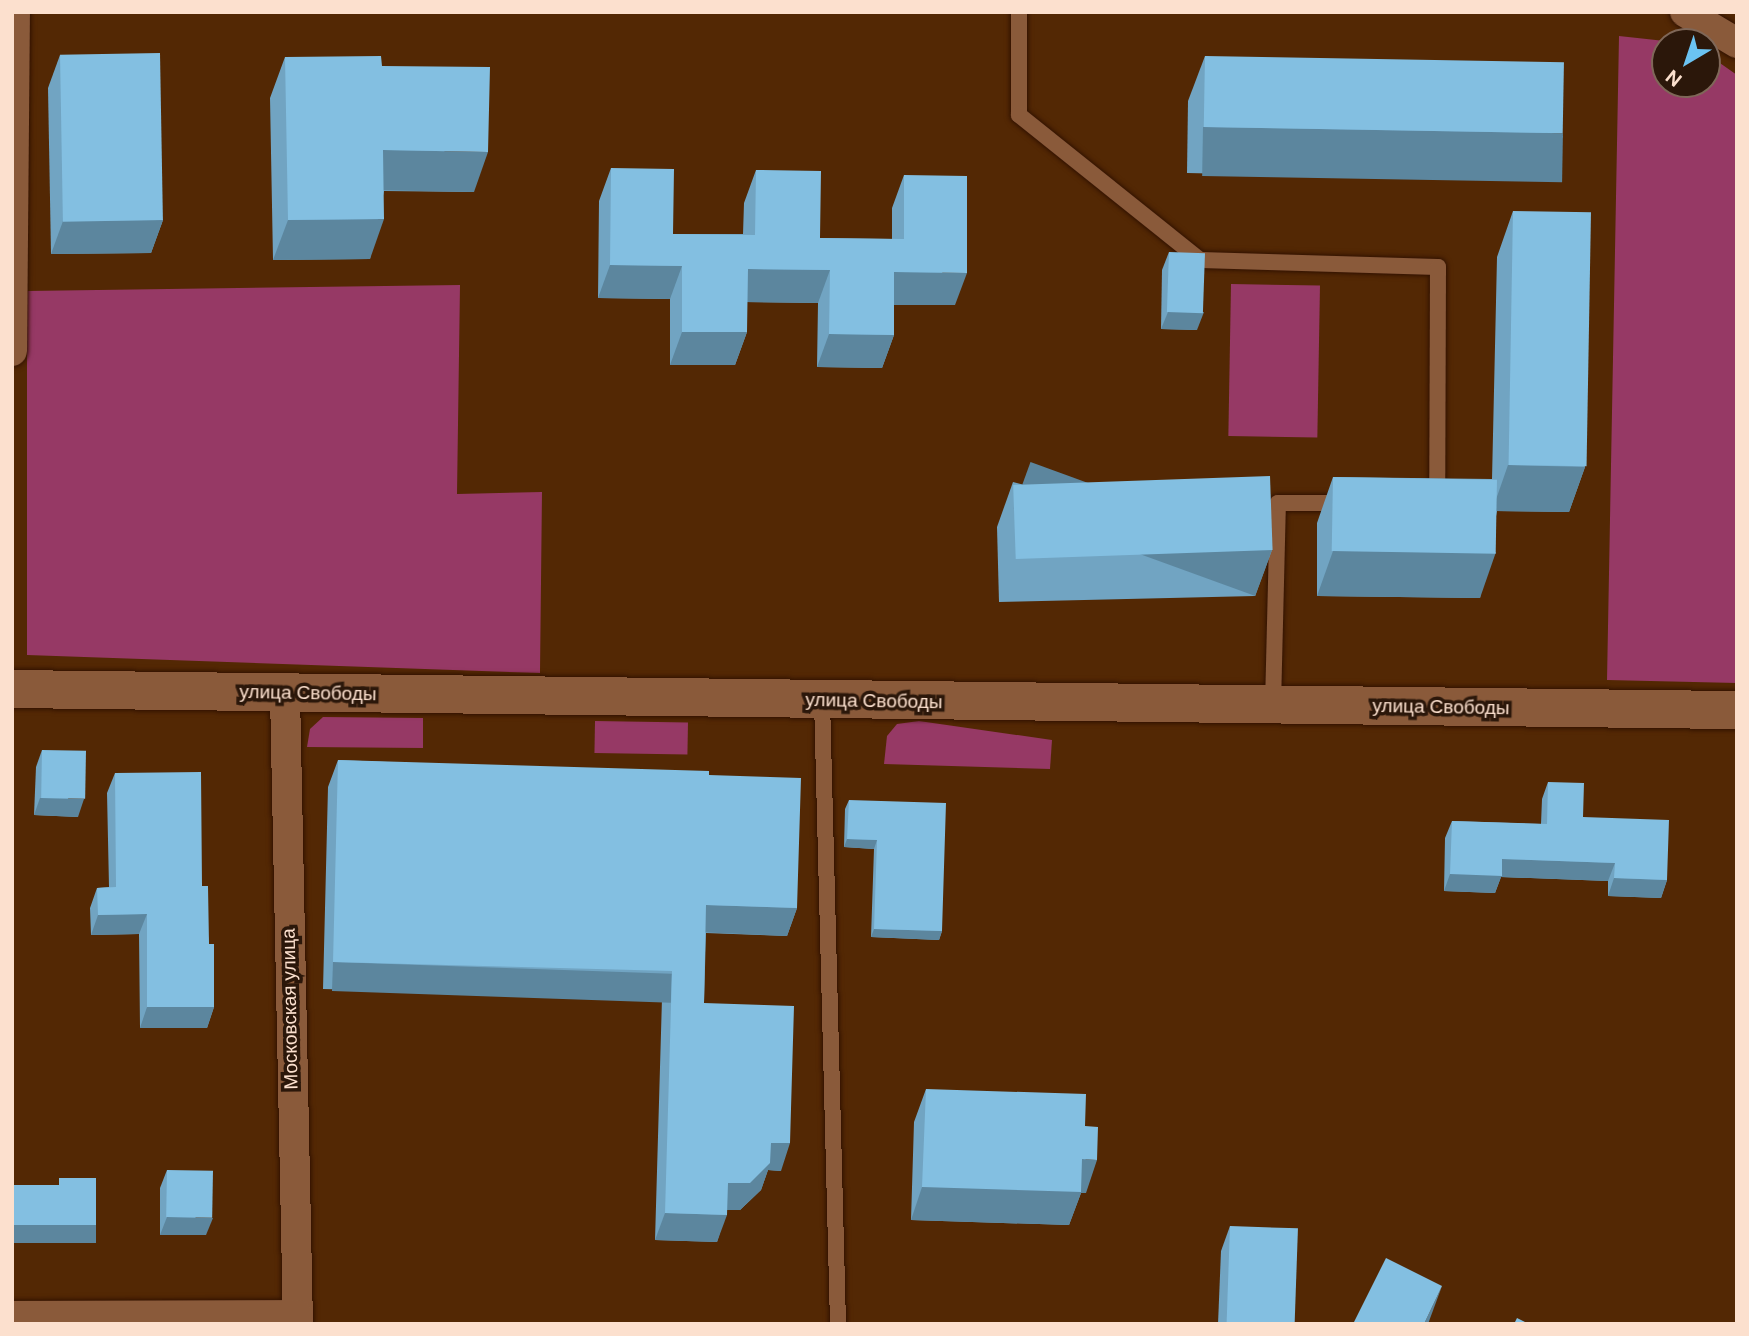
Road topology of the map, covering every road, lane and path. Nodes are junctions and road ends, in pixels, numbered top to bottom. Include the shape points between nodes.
1 (15, 12) edge
2 (1019, 12) edge
3 (1685, 12) edge
4 (1737, 43) edge
5 (12, 351) edge
6 (1357, 503) edge
7 (1423, 503) edge
8 (12, 689) edge
9 (285, 694) junction
10 (822, 700) junction
11 (1273, 705) junction
12 (1737, 710) edge
13 (12, 1316) edge
14 (298, 1319) edge
15 (838, 1324) edge

1 - 5 street
2 - 7 lane via 1019,115 1200,260 1438,268 1437,503
3 - 4 street
6 - 11 lane via 1271,503
8 - 9 street, улица Свободы
9 - 10 street, улица Свободы
9 - 14 street, Московская улица
10 - 11 street, улица Свободы
10 - 15 lane
11 - 12 street, улица Свободы
13 - 14 street

